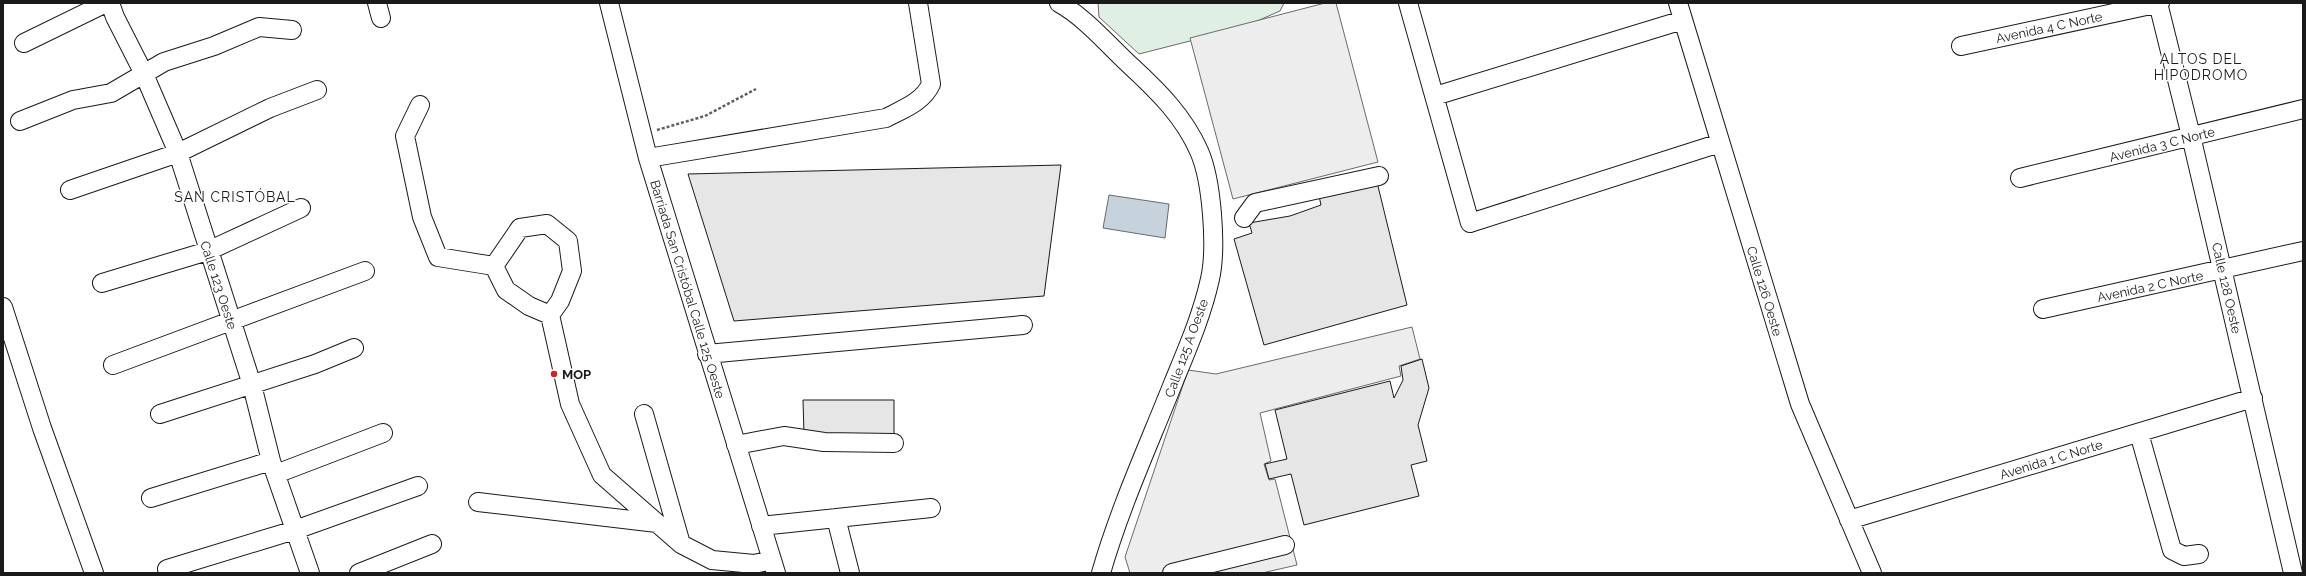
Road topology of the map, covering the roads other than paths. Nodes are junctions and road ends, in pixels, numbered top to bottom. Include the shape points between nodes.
1 (106, 3) edge
2 (110, 3) edge
3 (609, 3) edge
4 (918, 3) edge
5 (1059, 3) edge
6 (1408, 3) edge
7 (1678, 3) edge
8 (2158, 3) edge
9 (1683, 20) junction
10 (292, 30) dead end
11 (24, 43) dead end
12 (1961, 46) dead end
13 (144, 74) junction
14 (317, 90) dead end
15 (1435, 96) junction
16 (420, 105) dead end
17 (2303, 109) edge
18 (20, 122) dead end
19 (2191, 136) junction
20 (1720, 143) junction
21 (178, 153) junction
22 (648, 158) junction
23 (1379, 176) dead end
24 (2020, 178) dead end
25 (70, 190) dead end
26 (301, 208) dead end
27 (1244, 218) dead end
28 (208, 251) junction
29 (2303, 251) edge
30 (494, 266) junction
31 (2222, 270) junction
32 (365, 271) dead end
33 (102, 283) dead end
34 (3, 307) edge
35 (2043, 309) dead end
36 (550, 316) junction
37 (231, 321) junction
38 (1023, 325) dead end
39 (354, 348) dead end
40 (708, 354) junction
41 (113, 365) dead end
42 (252, 385) junction
43 (2253, 398) junction
44 (160, 414) dead end
45 (644, 414) dead end
46 (383, 433) dead end
47 (2139, 433) junction
48 (894, 443) dead end
49 (736, 445) junction
50 (274, 468) junction
51 (418, 486) dead end
52 (151, 498) dead end
53 (478, 502) dead end
54 (931, 508) dead end
55 (836, 518) junction
56 (1849, 520) junction
57 (656, 523) junction
58 (761, 526) junction
59 (295, 530) junction
60 (432, 544) dead end
61 (681, 544) junction
62 (1285, 545) dead end
63 (2199, 554) dead end
64 (774, 566) edge
65 (167, 569) dead end
66 (94, 573) edge
67 (310, 573) edge
68 (359, 573) edge
69 (850, 573) edge
70 (1101, 573) edge
71 (1172, 573) edge
72 (1872, 573) edge
73 (2293, 573) edge

1 - 11 street
2 - 13 street, Calle 123 Oeste
3 - 22 street, Barriada San Cristóbal Calle 125 Oeste
4 - 22 street via 931,84 927,93 919,100 886,118
5 - 70 street, Calle 125 A Oeste via 1084,22 1162,95 1184,122 1200,152 1209,191 1214,240 1210,278 1198,321 1115,529
6 - 15 street
7 - 9 street, Calle 126 Oeste
8 - 12 street, Avenida 4 C Norte
8 - 19 street, Calle 128 Oeste
9 - 15 street
9 - 20 street, Calle 126 Oeste
10 - 13 street via 259,27 214,46 164,62
13 - 18 street via 110,93 73,100
13 - 21 street, Calle 123 Oeste
14 - 21 street via 270,108
15 - 20 street via 1470,223
16 - 30 street via 405,136 422,217 438,257
17 - 19 street, Avenida 3 C Norte
19 - 24 street, Avenida 3 C Norte
19 - 31 street, Calle 128 Oeste
20 - 56 street, Calle 126 Oeste via 1800,404
21 - 25 street
21 - 28 street, Calle 123 Oeste
22 - 40 street, Barriada San Cristóbal Calle 125 Oeste
23 - 27 street via 1255,203
26 - 28 street
28 - 33 street
28 - 37 street, Calle 123 Oeste
29 - 31 street, Avenida 2 C Norte
30 - 36 street via 506,290 529,306
30 - 36 street via 520,228 547,224 568,241 572,271 560,301
31 - 35 street, Avenida 2 C Norte
31 - 43 street, Calle 128 Oeste
32 - 37 street
34 - 66 street via 42,428
36 - 57 street via 570,404 602,475
37 - 41 street
37 - 42 street, Calle 123 Oeste
38 - 40 street
39 - 42 street
40 - 49 street, Barriada San Cristóbal Calle 125 Oeste
42 - 44 street
42 - 50 street, Calle 123 Oeste
43 - 47 street, Avenida 1 C Norte
43 - 73 street, Calle 128 Oeste
45 - 61 street
46 - 50 street
47 - 56 street, Avenida 1 C Norte
47 - 63 street via 2172,550 2184,556
48 - 49 street via 824,442 784,436
49 - 58 street, Barriada San Cristóbal Calle 125 Oeste
50 - 52 street
50 - 59 street, Calle 123 Oeste
51 - 59 street
53 - 57 street
54 - 55 street
55 - 58 street
55 - 69 street
56 - 72 street, Calle 126 Oeste
57 - 61 street
58 - 64 street, Barriada San Cristóbal Calle 125 Oeste
59 - 65 street
59 - 67 street, Calle 123 Oeste
60 - 68 street
61 - 64 street via 712,560
62 - 71 street

